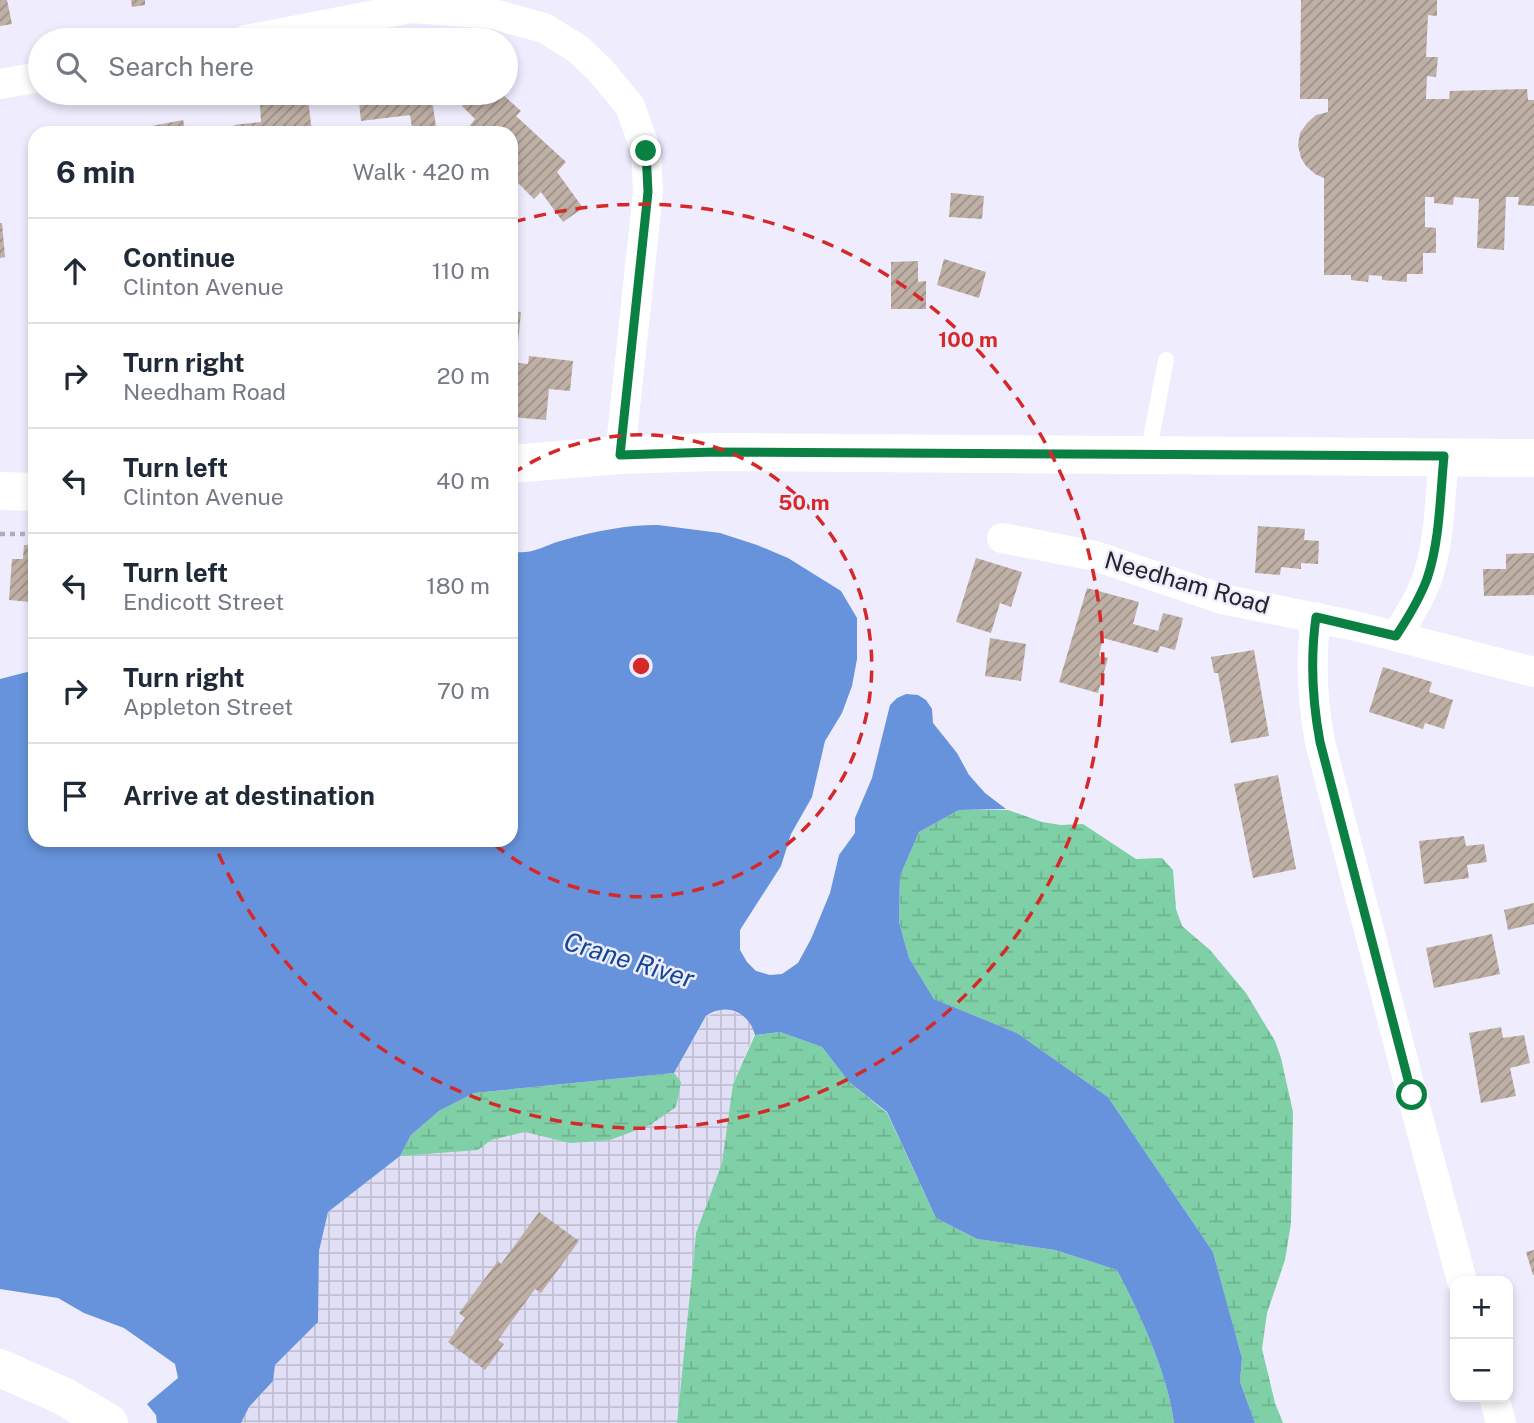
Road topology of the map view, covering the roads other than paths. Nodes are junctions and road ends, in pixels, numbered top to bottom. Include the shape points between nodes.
1 (353, 9) edge
2 (287, 28) edge
3 (28, 79) edge
4 (0, 84) edge
5 (1166, 360) dead end
6 (1148, 454) junction
7 (620, 455) junction
8 (1444, 456) junction
9 (1534, 458) edge
10 (518, 463) edge
11 (0, 491) edge
12 (28, 492) edge
13 (1002, 538) dead end
14 (1316, 617) junction
15 (1396, 636) junction
16 (1534, 672) edge
17 (1461, 1276) edge
18 (0, 1368) edge
19 (1495, 1402) edge
20 (109, 1423) edge
21 (1501, 1423) edge

1 - 2 street
1 - 7 street via 494,14 544,28 578,49 630,106 646,151 648,192
3 - 4 street
5 - 6 lane
6 - 7 main road
6 - 8 main road
7 - 10 main road
8 - 9 main road
8 - 15 street via 1430,567
11 - 12 main road
13 - 14 street, Needham Road via 1095,556 1222,599
14 - 15 street, Needham Road
14 - 17 street via 1311,672 1320,742
15 - 16 street, Needham Road
18 - 20 main road
19 - 21 street

